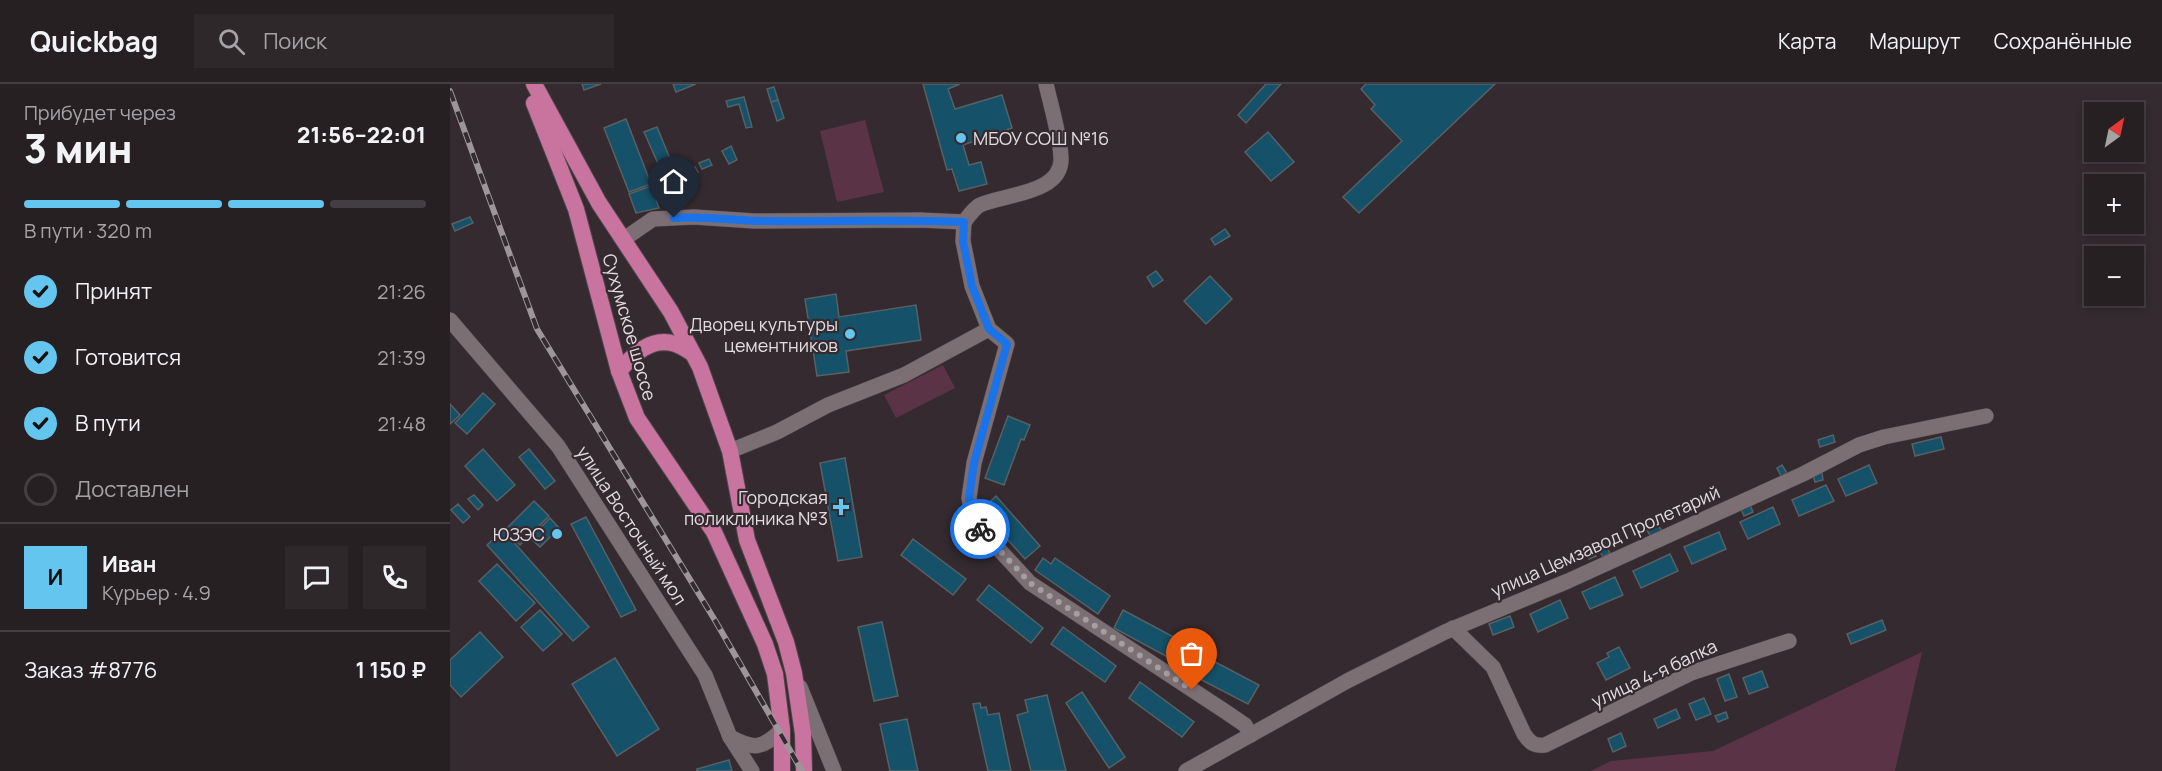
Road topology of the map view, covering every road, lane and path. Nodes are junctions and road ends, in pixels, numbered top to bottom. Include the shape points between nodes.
1 (527, 84) edge
2 (534, 84) edge
3 (1046, 84) edge
4 (964, 222) junction
5 (624, 239) junction
6 (450, 320) edge
7 (989, 329) junction
8 (693, 353) junction
9 (618, 371) junction
10 (1986, 416) dead end
11 (730, 451) junction
12 (1453, 628) junction
13 (1789, 640) dead end
14 (794, 673) junction
15 (783, 730) junction
16 (1251, 735) junction
17 (730, 738) junction
18 (752, 771) edge
19 (783, 771) edge
20 (804, 771) edge
21 (834, 771) edge
22 (1186, 771) edge

1 - 9 highway, Сухумское шоссе via 576,208
2 - 5 highway, Сухумское шоссе via 599,203
3 - 4 street via 1062,158 1058,174 1049,183 978,206
4 - 5 street via 653,219
4 - 7 street via 963,241 972,286
5 - 8 highway, Сухумское шоссе
6 - 17 street, улица Восточный мол via 558,446 705,675
7 - 11 street via 904,375
7 - 16 street via 1007,344 974,463 969,498 980,529 1030,583 1245,725
8 - 9 highway via 674,343 642,347
8 - 11 highway, Сухумское шоссе
9 - 15 highway, Сухумское шоссе via 637,418 714,532 765,644 775,674
10 - 12 street, улица Цемзавод Пролетарий via 1884,436 1859,445 1568,581
11 - 14 highway, Сухумское шоссе via 747,540
12 - 13 street, улица 4-я балка via 1493,667 1524,734 1531,744 1538,746 1545,746 1691,673
12 - 16 street, улица Цемзавод Пролетарий via 1348,680
14 - 20 highway, Сухумское шоссе
14 - 21 street
15 - 17 street via 761,747
15 - 19 highway, Сухумское шоссе
16 - 22 street, улица Цемзавод Пролетарий
17 - 18 street, улица Восточный мол

